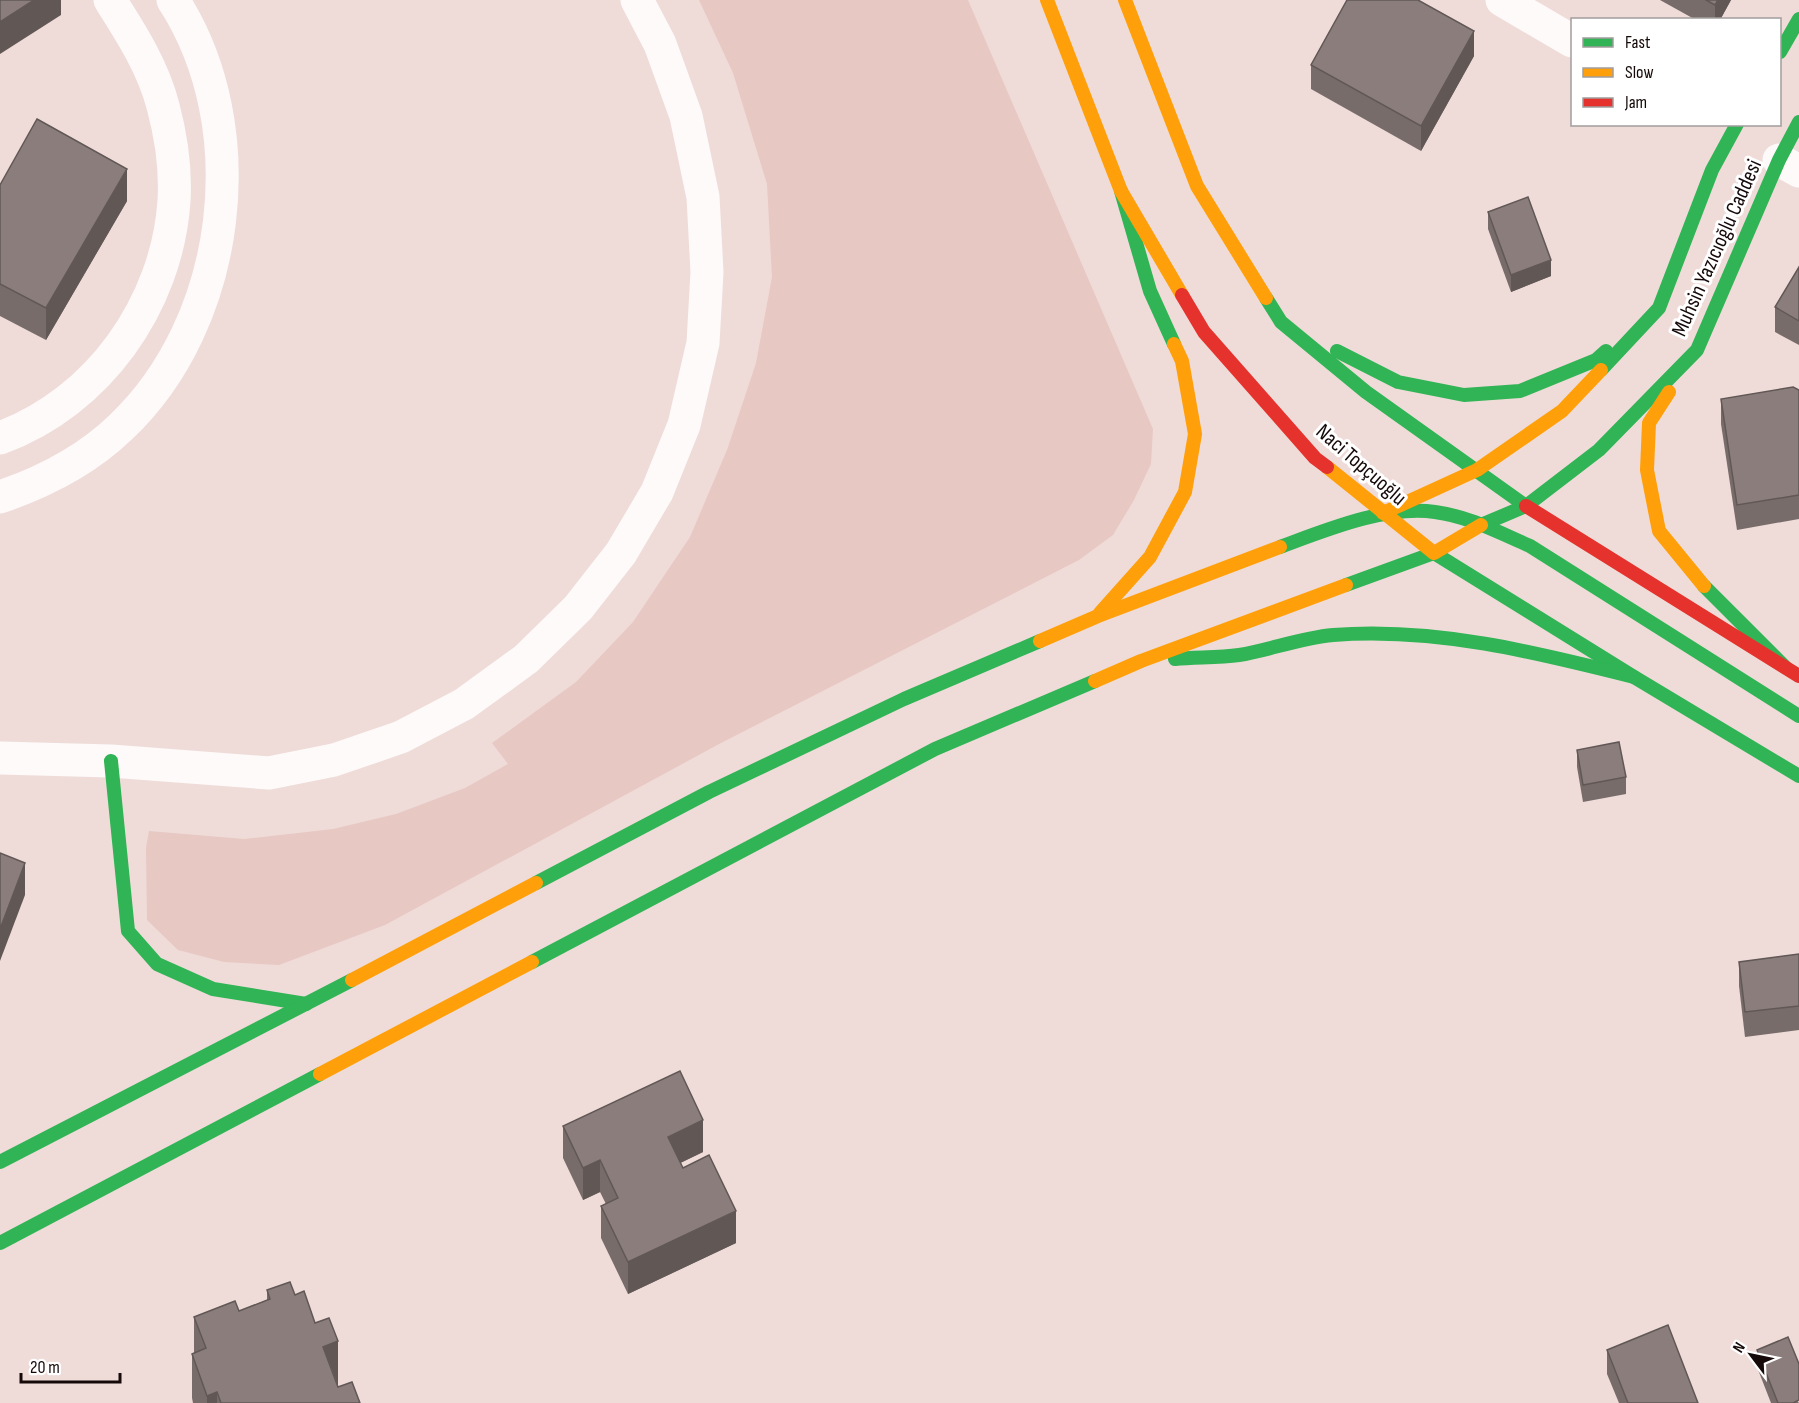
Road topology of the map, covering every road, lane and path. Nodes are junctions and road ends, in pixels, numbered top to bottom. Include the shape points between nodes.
1 (110, 0) edge
2 (173, 0) edge
3 (637, 0) edge
4 (1047, 0) edge
5 (1125, 0) edge
6 (1502, 0) edge
7 (1799, 19) edge
8 (1571, 40) edge
9 (1781, 49) edge
10 (1799, 122) edge
11 (1727, 128) edge
12 (1789, 166) edge
13 (1121, 191) junction
14 (1659, 308) junction
15 (1281, 322) junction
16 (1697, 350) junction
17 (0, 438) edge
18 (1477, 470) junction
19 (0, 497) edge
20 (1526, 506) junction
21 (1383, 513) junction
22 (1482, 525) junction
23 (1434, 553) junction
24 (1098, 616) junction
25 (1141, 661) junction
26 (1785, 667) junction
27 (1799, 676) edge
28 (1634, 677) junction
29 (1799, 716) edge
30 (0, 758) edge
31 (111, 761) junction
32 (1799, 776) edge
33 (306, 1004) junction
34 (0, 1162) edge
35 (0, 1243) edge

1 - 17 street via 146,60 165,114 174,201 165,254 151,293 128,337 99,373 57,409
2 - 19 street via 207,76 221,155 218,235 200,307 167,373 120,428 63,471
3 - 31 street via 660,44 686,116 703,197 707,272 703,343 684,425 657,492 621,553 578,608 526,659 464,704 401,737 334,760 269,773
4 - 13 main road, Naci Topçuoğlu
5 - 15 main road via 1197,186
6 - 8 street
7 - 9 main road
10 - 12 main road, Muhsin Yazıcıoğlu Caddesi
11 - 14 main road, Muhsin Yazıcıoğlu Caddesi
12 - 16 main road, Muhsin Yazıcıoğlu Caddesi
13 - 21 main road, Naci Topçuoğlu via 1204,332 1315,458
13 - 24 main road via 1150,291 1182,361 1195,434 1185,492 1150,557
14 - 15 main road via 1596,360 1520,391 1464,395 1398,382
14 - 18 main road, Muhsin Yazıcıoğlu Caddesi via 1562,411
15 - 18 main road via 1366,392
16 - 20 main road, Muhsin Yazıcıoğlu Caddesi via 1599,450
16 - 26 main road via 1649,423 1647,470 1659,531 1698,580
18 - 20 main road
18 - 21 main road, Muhsin Yazıcıoğlu Caddesi
20 - 22 main road, Muhsin Yazıcıoğlu Caddesi
20 - 26 main road
21 - 22 main road via 1435,512
21 - 23 main road, Naci Topçuoğlu
21 - 24 main road via 1302,539
22 - 23 main road, Muhsin Yazıcıoğlu Caddesi
22 - 29 main road via 1530,546
23 - 25 main road, Muhsin Yazıcıoğlu Caddesi
23 - 28 main road, Naci Topçuoğlu
24 - 33 main road via 904,699 709,792
25 - 28 main road via 1238,655 1331,635 1393,632 1543,653
25 - 35 main road, Muhsin Yazıcıoğlu Caddesi via 935,749
26 - 27 main road
28 - 32 main road, Naci Topçuoğlu
30 - 31 street
31 - 33 main road via 129,931 157,964 213,989
33 - 34 main road

